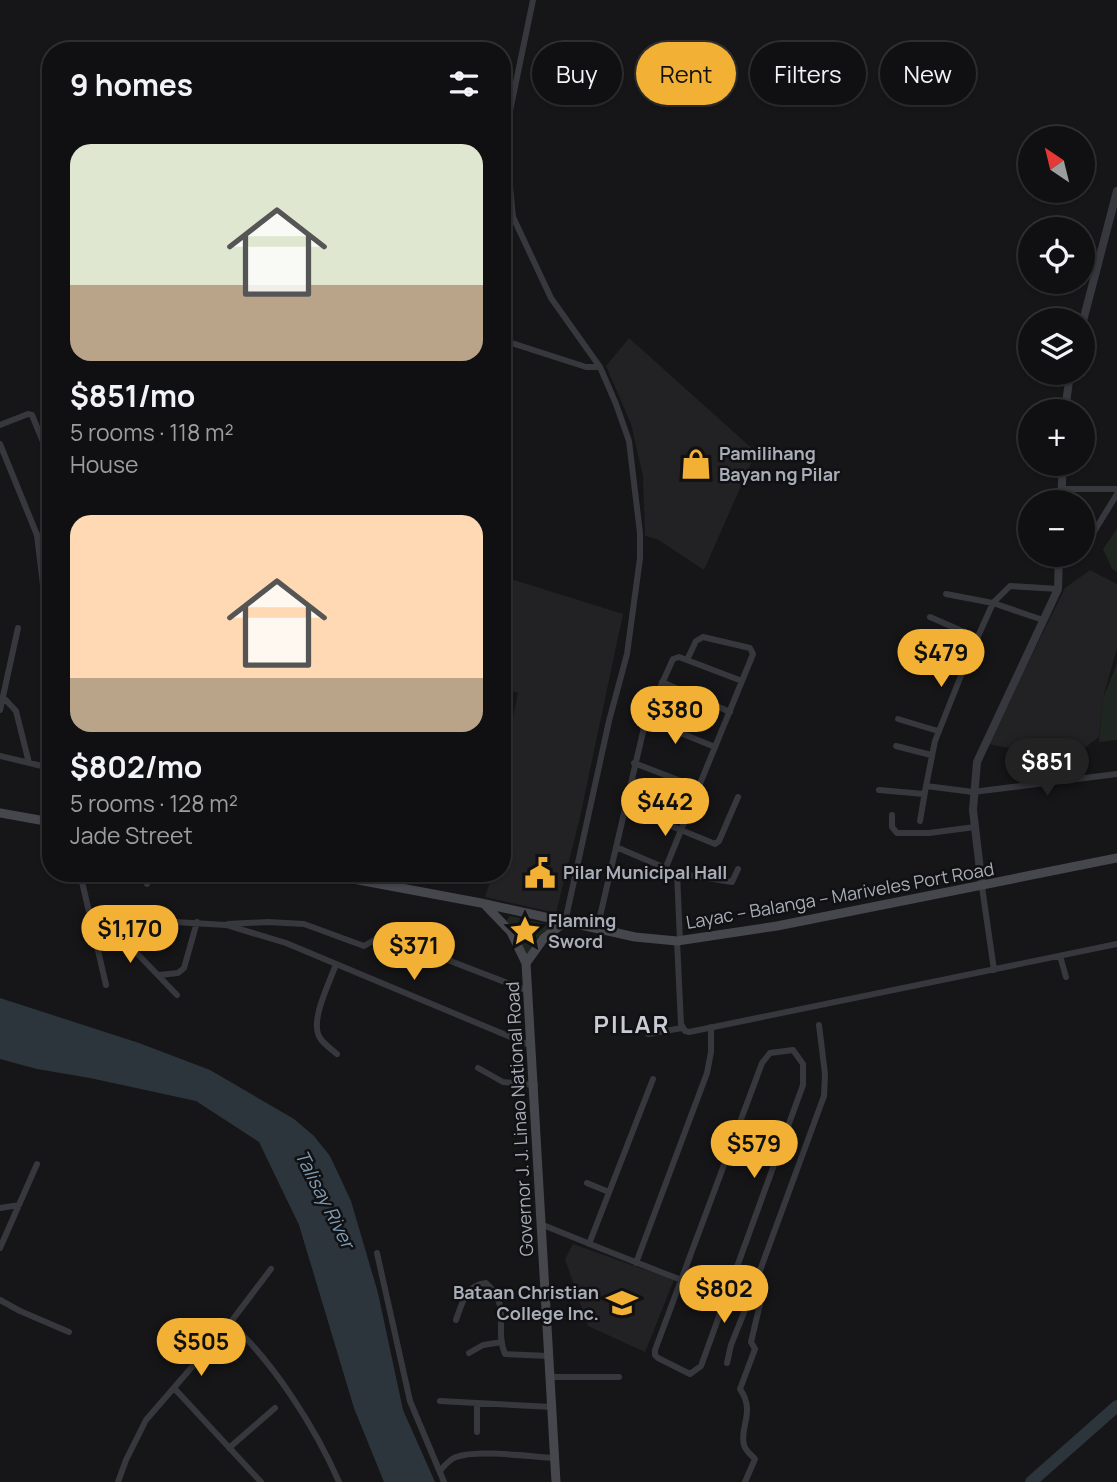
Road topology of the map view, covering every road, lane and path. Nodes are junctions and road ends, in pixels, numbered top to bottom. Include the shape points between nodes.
1 (533, 0) edge
2 (511, 106) edge
3 (1117, 191) edge
4 (511, 196) edge
5 (1086, 308) edge
6 (511, 343) edge
7 (600, 367) junction
8 (0, 425) edge
9 (42, 438) edge
10 (0, 444) edge
11 (1062, 476) edge
12 (1061, 489) joint
13 (1117, 492) edge
14 (1095, 530) edge
15 (37, 535) junction
16 (42, 536) edge
17 (42, 562) edge
18 (1059, 567) edge
19 (1058, 589) junction
20 (946, 594) dead end
21 (993, 603) junction
22 (930, 617) dead end
23 (1043, 620) junction
24 (18, 628) dead end
25 (978, 638) junction
26 (921, 650) dead end
27 (687, 660) junction
28 (966, 663) junction
29 (662, 681) junction
30 (742, 681) junction
31 (3, 697) junction
32 (0, 710) edge
33 (730, 712) junction
34 (646, 719) junction
35 (898, 719) dead end
36 (938, 731) junction
37 (896, 746) dead end
38 (715, 747) junction
39 (931, 755) junction
40 (0, 756) edge
41 (29, 763) junction
42 (634, 763) junction
43 (42, 766) edge
44 (1117, 774) edge
45 (926, 786) junction
46 (699, 788) junction
47 (878, 790) dead end
48 (973, 792) junction
49 (924, 794) junction
50 (738, 797) dead end
51 (625, 807) junction
52 (0, 813) edge
53 (892, 815) dead end
54 (42, 820) edge
55 (920, 821) dead end
56 (975, 827) junction
57 (681, 830) junction
58 (616, 847) junction
59 (1117, 859) edge
60 (666, 867) junction
61 (738, 869) dead end
62 (677, 873) junction
63 (82, 882) edge
64 (369, 882) edge
65 (403, 882) edge
66 (982, 887) junction
67 (401, 888) junction
68 (481, 903) junction
69 (90, 917) junction
70 (103, 918) junction
71 (197, 922) junction
72 (565, 922) junction
73 (226, 925) junction
74 (597, 929) junction
75 (678, 941) junction
76 (1117, 944) edge
77 (1060, 956) junction
78 (526, 963) junction
79 (336, 964) junction
80 (994, 970) junction
81 (159, 975) junction
82 (1066, 977) dead end
83 (106, 985) dead end
84 (528, 991) junction
85 (177, 995) dead end
86 (819, 1025) dead end
87 (711, 1027) junction
88 (682, 1028) junction
89 (648, 1034) dead end
90 (532, 1046) junction
91 (337, 1054) dead end
92 (478, 1068) dead end
93 (653, 1079) dead end
94 (535, 1085) junction
95 (37, 1164) dead end
96 (587, 1183) dead end
97 (609, 1192) junction
98 (19, 1205) junction
99 (0, 1208) edge
100 (543, 1225) junction
101 (589, 1244) junction
102 (0, 1248) edge
103 (377, 1253) dead end
104 (636, 1263) junction
105 (271, 1269) dead end
106 (682, 1280) junction
107 (751, 1295) junction
108 (726, 1297) junction
109 (0, 1300) edge
110 (456, 1320) dead end
111 (230, 1323) junction
112 (69, 1332) dead end
113 (502, 1342) junction
114 (469, 1353) dead end
115 (549, 1356) junction
116 (727, 1363) dead end
117 (550, 1377) junction
118 (620, 1377) dead end
119 (174, 1388) junction
120 (440, 1401) dead end
121 (477, 1403) junction
122 (551, 1407) junction
123 (275, 1408) dead end
124 (477, 1432) dead end
125 (229, 1448) junction
126 (555, 1458) junction
127 (439, 1471) junction
128 (118, 1482) edge
129 (261, 1482) edge
130 (339, 1482) edge
131 (444, 1482) edge
132 (556, 1482) edge
133 (745, 1482) edge

1 - 2 street
3 - 5 street
4 - 7 street via 513,217 551,298
6 - 7 street via 586,367
7 - 72 street via 629,441 640,558 627,654
8 - 9 street via 33,415
10 - 15 street
11 - 12 street
12 - 13 street
13 - 14 street
15 - 16 street
15 - 17 street
18 - 19 street
19 - 21 street via 1010,586
19 - 23 street
20 - 21 street
21 - 23 street
21 - 25 street
22 - 25 street
23 - 48 street via 981,752
24 - 31 street
25 - 28 street
26 - 28 street
27 - 29 street via 676,657
27 - 30 street
27 - 30 street via 696,640 703,637 750,648 754,653
28 - 36 street
29 - 33 street
29 - 34 street
30 - 33 street
31 - 32 street
31 - 41 street via 16,711
33 - 38 street
34 - 38 street
34 - 42 street
35 - 36 street
36 - 39 street
37 - 39 street
38 - 46 street
39 - 45 street
40 - 41 street
41 - 43 street
42 - 46 street
42 - 51 street
44 - 48 street
45 - 48 street
45 - 49 street
46 - 57 street
47 - 49 street
48 - 56 street
49 - 55 street
50 - 57 street via 715,844
51 - 57 street
51 - 58 street
52 - 54 main road
53 - 56 street via 897,833
56 - 66 street
57 - 60 street
58 - 60 street
58 - 74 street
59 - 66 main road, Layac – Balanga – Mariveles Port Road
60 - 62 street
61 - 62 street via 734,881 729,882
62 - 75 street
63 - 69 street
64 - 67 main road, Layac – Balanga – Mariveles Port Road
65 - 67 street
66 - 75 main road, Layac – Balanga – Mariveles Port Road
66 - 80 street
67 - 68 main road, Layac – Balanga – Mariveles Port Road
68 - 72 main road, Layac – Balanga – Mariveles Port Road
68 - 78 main road, Governor J. J. Linao National Road via 503,922
69 - 70 street
69 - 83 street
70 - 71 street
70 - 81 street
71 - 73 street
71 - 81 street via 184,968 180,973
72 - 74 main road, Layac – Balanga – Mariveles Port Road
72 - 78 main road, Governor J. J. Linao National Road via 544,938
73 - 79 street
73 - 84 street via 304,925 364,946 383,934
74 - 75 main road, Layac – Balanga – Mariveles Port Road
75 - 88 street
76 - 77 street
77 - 80 street
77 - 82 street
78 - 84 main road, Governor J. J. Linao National Road
79 - 90 street
79 - 91 street via 316,1025 320,1038
80 - 87 street
81 - 85 street
84 - 90 main road, Governor J. J. Linao National Road
86 - 107 street via 824,1096
87 - 88 street via 689,1032
87 - 104 street via 707,1073
88 - 89 street
90 - 94 main road, Governor J. J. Linao National Road
92 - 94 street via 503,1082
93 - 97 street
94 - 100 main road, Governor J. J. Linao National Road
95 - 98 street
96 - 97 street
97 - 101 street
98 - 99 street
98 - 102 street
100 - 101 street
100 - 115 main road, Governor J. J. Linao National Road
101 - 104 street
103 - 127 street via 410,1401
104 - 106 street
105 - 111 street
106 - 108 street
106 - 108 street via 655,1355 690,1374 701,1366
106 - 108 street via 765,1057 793,1050 803,1064 803,1085
107 - 116 street
107 - 133 street via 760,1304 751,1342 755,1349 740,1389 747,1416 744,1445 755,1459
109 - 112 street
110 - 113 street via 464,1296 486,1283 500,1302
111 - 119 street
111 - 130 street via 276,1374
113 - 114 street
113 - 115 street via 505,1354
115 - 117 main road, Governor J. J. Linao National Road
117 - 118 street
117 - 122 main road, Governor J. J. Linao National Road
119 - 125 street
119 - 128 street via 146,1420
120 - 121 street
121 - 122 street
121 - 124 street
122 - 126 main road, Governor J. J. Linao National Road
123 - 125 street
125 - 129 street
126 - 127 street via 463,1455
126 - 132 main road, Governor J. J. Linao National Road
127 - 131 street

